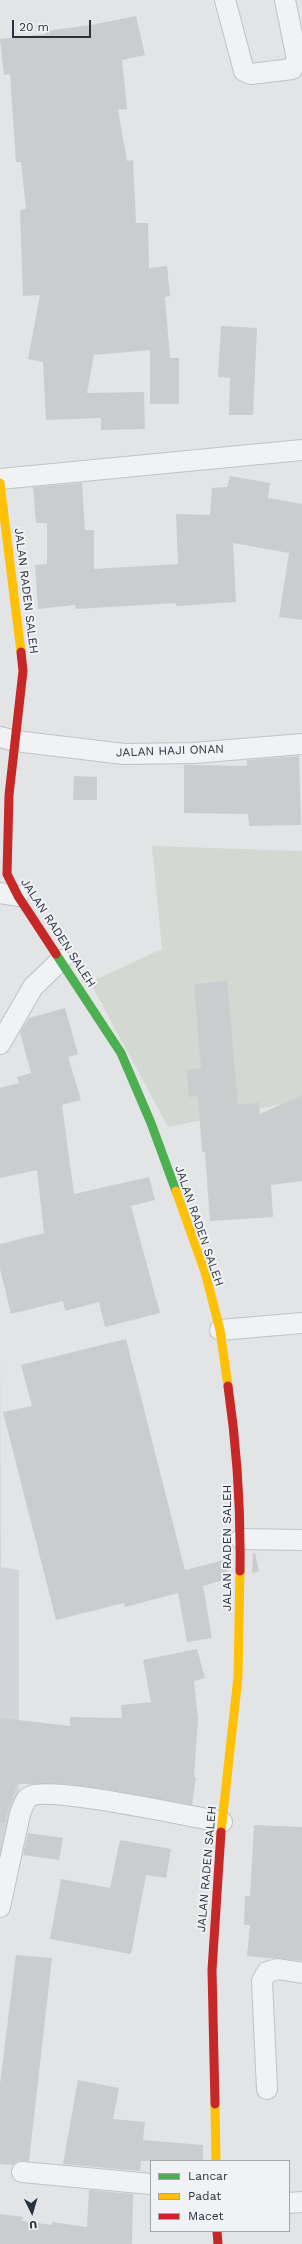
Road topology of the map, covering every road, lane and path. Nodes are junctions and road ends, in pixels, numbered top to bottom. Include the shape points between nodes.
1 (225, 0) edge
2 (285, 0) edge
3 (302, 450) edge
4 (0, 479) edge
5 (0, 483) edge
6 (7, 739) edge
7 (302, 744) edge
8 (9, 895) edge
9 (61, 960) junction
10 (0, 1044) edge
11 (302, 1323) edge
12 (220, 1330) junction
13 (241, 1539) junction
14 (302, 1540) edge
15 (222, 1822) junction
16 (0, 1907) edge
17 (302, 1973) edge
18 (267, 2089) dead end
19 (216, 2160) edge
20 (22, 2172) dead end
21 (150, 2184) edge
22 (302, 2202) edge
23 (290, 2203) edge
24 (217, 2232) edge
25 (218, 2244) edge

1 - 2 street via 239,59 244,71 251,74 292,69 297,59
3 - 4 street
5 - 6 street, JALAN RADEN SALEH via 23,671
6 - 7 street, JALAN HAJI ONAN via 124,754 194,753
6 - 8 street, JALAN RADEN SALEH
8 - 9 street, JALAN RADEN SALEH
9 - 10 street via 33,987
9 - 12 street, JALAN RADEN SALEH via 121,1053 148,1116 205,1272
11 - 12 street
12 - 13 street, JALAN RADEN SALEH via 236,1450
13 - 14 street
13 - 15 street, JALAN RADEN SALEH via 238,1677
15 - 16 street via 78,1796 31,1796 25,1801 20,1814
15 - 19 street, JALAN RADEN SALEH via 212,1970
17 - 18 street via 278,1969 267,1972 262,1981
20 - 21 street
22 - 23 street
24 - 25 street

